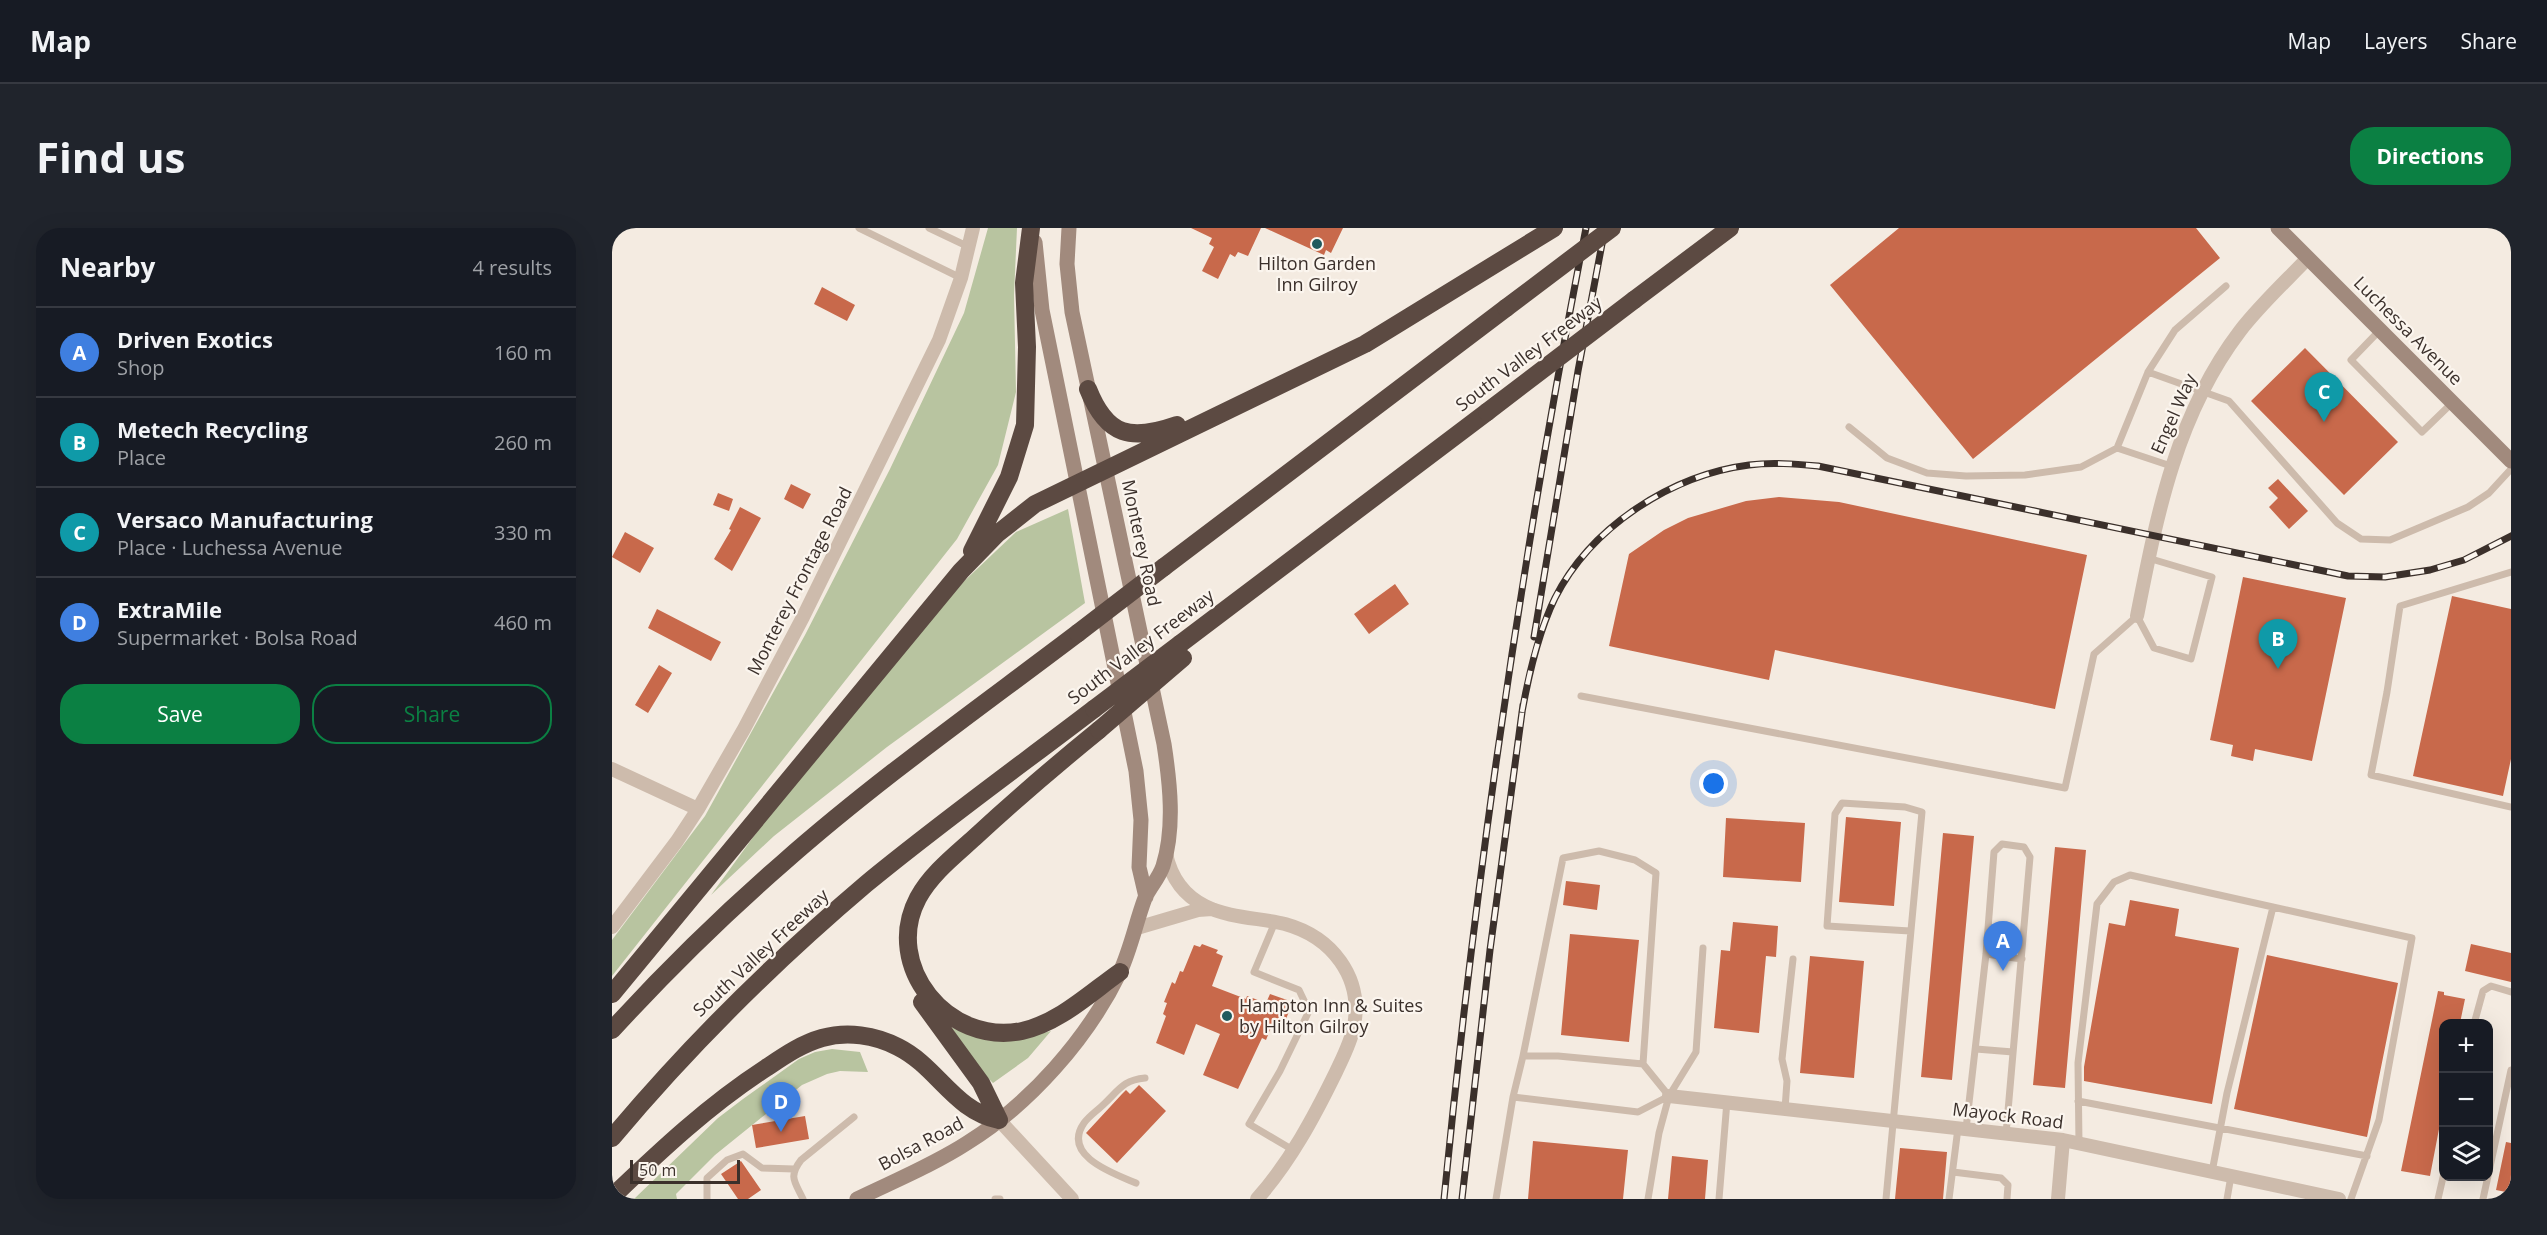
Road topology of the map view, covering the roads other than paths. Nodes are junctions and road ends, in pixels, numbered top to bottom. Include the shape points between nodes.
1 (859, 228) edge
2 (929, 228) edge
3 (974, 228) edge
4 (1033, 228) edge
5 (1069, 228) edge
6 (1554, 228) edge
7 (1612, 228) edge
8 (1730, 228) edge
9 (2278, 228) edge
10 (969, 248) junction
11 (2308, 258) junction
12 (962, 278) junction
13 (2226, 286) dead end
14 (2380, 330) junction
15 (1348, 354) junction
16 (2148, 372) junction
17 (1088, 389) junction
18 (2202, 392) junction
19 (2452, 402) junction
20 (1849, 427) dead end
21 (2117, 448) junction
22 (2511, 461) edge
23 (2171, 466) junction
24 (1106, 469) junction
25 (2511, 469) edge
26 (1076, 484) junction
27 (2148, 558) junction
28 (961, 571) junction
29 (2511, 572) edge
30 (2137, 616) junction
31 (1182, 651) junction
32 (1581, 696) dead end
33 (612, 769) edge
34 (2511, 807) edge
35 (698, 809) junction
36 (1166, 854) junction
37 (1146, 897) junction
38 (2273, 907) junction
39 (1212, 909) junction
40 (1275, 922) junction
41 (612, 927) edge
42 (1137, 928) junction
43 (1910, 931) junction
44 (908, 938) junction
45 (1703, 948) dead end
46 (1986, 954) junction
47 (2022, 958) junction
48 (1793, 959) dead end
49 (1120, 972) junction
50 (2511, 992) edge
51 (612, 994) edge
52 (2475, 1019) edge
53 (612, 1030) edge
54 (1976, 1049) junction
55 (2013, 1052) junction
56 (1523, 1056) junction
57 (1643, 1064) junction
58 (2511, 1070) edge
59 (1145, 1078) dead end
60 (1669, 1096) junction
61 (1513, 1097) junction
62 (1727, 1101) junction
63 (2079, 1101) junction
64 (1785, 1109) junction
65 (854, 1117) dead end
66 (1892, 1119) junction
67 (999, 1120) junction
68 (1962, 1129) junction
69 (2220, 1130) junction
70 (2006, 1134) junction
71 (612, 1138) edge
72 (2063, 1140) junction
73 (2079, 1144) junction
74 (1293, 1150) junction
75 (2493, 1153) edge
76 (2367, 1156) junction
77 (794, 1169) junction
78 (1953, 1172) junction
79 (2212, 1172) junction
80 (2231, 1176) junction
81 (2442, 1181) edge
82 (2487, 1181) edge
83 (1136, 1183) dead end
84 (2312, 1196) edge
85 (612, 1197) edge
86 (707, 1199) edge
87 (803, 1199) edge
88 (857, 1199) edge
89 (994, 1199) edge
90 (1000, 1199) edge
91 (1072, 1199) edge
92 (1257, 1199) edge
93 (1496, 1199) edge
94 (1648, 1199) edge
95 (1719, 1199) edge
96 (1886, 1199) edge
97 (1949, 1199) edge
98 (2007, 1199) edge
99 (2058, 1199) edge
100 (2227, 1199) edge
101 (2339, 1199) edge
102 (2351, 1199) edge
103 (2438, 1199) edge
104 (2484, 1199) edge

1 - 12 lane
2 - 10 lane
3 - 10 street, Monterey Frontage Road
4 - 26 main road, Monterey Road via 1039,297
4 - 28 highway via 1024,283 1025,425 1009,477
5 - 17 main road, Monterey Road via 1070,296
6 - 15 highway
7 - 53 highway, bridge via 865,794 691,948
8 - 31 highway, South Valley Freeway, bridge via 1272,575
9 - 11 main road, Luchessa Avenue
10 - 12 street, Monterey Frontage Road
11 - 14 main road, Luchessa Avenue
11 - 18 street, Engel Way via 2239,332
12 - 35 street, Monterey Frontage Road via 939,340 869,486 744,729
13 - 16 lane via 2175,330
14 - 19 main road, Luchessa Avenue
14 - 19 lane via 2351,360 2422,432
15 - 17 highway via 1149,433 1132,434 1114,428 1099,412
15 - 24 highway
16 - 18 lane
16 - 21 lane
17 - 24 main road, Monterey Road
18 - 23 street, Engel Way
18 - 25 lane via 2229,401 2337,523 2361,539 2390,540 2468,507 2489,493
19 - 22 main road, Luchessa Avenue
20 - 21 lane via 1887,458 1927,473 2025,475 2081,467
21 - 23 lane
23 - 27 street, Engel Way
24 - 26 highway
24 - 36 main road, Monterey Road via 1166,760 1170,807
26 - 28 highway via 1021,513
26 - 37 main road, Monterey Road via 1137,771 1139,867
27 - 30 street, Engel Way
27 - 30 lane via 2212,577 2191,659 2154,648
28 - 51 highway
29 - 34 lane via 2400,606 2371,775
30 - 32 lane via 2094,654 2065,788
31 - 44 highway, bridge via 931,879 915,905
31 - 71 highway, South Valley Freeway, bridge via 1094,710 908,851 818,926 703,1036
33 - 35 street
35 - 41 street, Monterey Frontage Road
36 - 37 main road, Monterey Road
36 - 39 street via 1179,885
37 - 42 main road, Monterey Road
38 - 63 lane via 2130,875 2114,882 2097,904 2078,1062
38 - 69 lane
38 - 76 lane via 2412,938 2379,1120
39 - 40 street
39 - 42 street
40 - 74 street via 1317,939 1333,951 1350,976 1357,1007 1346,1050
40 - 74 lane via 1254,972 1299,990 1309,1011 1249,1124
42 - 49 main road, Monterey Road
43 - 43 lane via 1827,926 1835,814 1842,803 1905,807 1922,812
43 - 66 lane
44 - 49 highway via 916,972 935,1005 958,1022 986,1031 1021,1031 1039,1025
44 - 67 highway via 908,964 917,993 981,1083
45 - 60 lane via 1696,1052
46 - 47 lane
46 - 47 lane via 1995,852 2002,844 2024,848 2030,857
46 - 54 lane
47 - 55 lane
48 - 64 lane via 1782,1059 1787,1081
49 - 67 main road, Monterey Road via 1067,1054
50 - 52 lane via 2491,986 2483,991
54 - 55 lane
54 - 68 lane
55 - 70 lane
56 - 57 lane
56 - 57 lane via 1563,858 1599,851 1635,860 1656,873
56 - 61 lane
57 - 60 lane
58 - 75 lane
59 - 83 lane via 1130,1080 1084,1122 1080,1132 1080,1143 1098,1167
60 - 61 lane via 1638,1112
60 - 62 street, Mayock Road
60 - 94 lane
61 - 93 lane
62 - 64 street, Mayock Road
62 - 95 lane
63 - 69 lane
63 - 73 lane
64 - 66 street, Mayock Road
65 - 77 lane
66 - 68 street, Mayock Road
66 - 96 lane
67 - 85 highway via 969,1109 925,1066 896,1046 864,1036 838,1035 786,1055 722,1098
67 - 88 main road, Bolsa Road via 961,1147
67 - 91 street
68 - 70 street, Mayock Road
68 - 78 lane
69 - 76 lane
69 - 79 lane
70 - 72 street, Mayock Road
72 - 73 street, Mayock Road
72 - 99 street
73 - 79 street, Mayock Road
74 - 92 street
76 - 102 lane
77 - 86 lane via 762,1168 743,1154 727,1160 707,1178
77 - 87 lane via 793,1179
78 - 97 lane
78 - 98 lane via 2001,1178 2008,1185
79 - 80 street, Mayock Road
80 - 84 street, Mayock Road
80 - 100 lane
81 - 103 lane
82 - 104 lane
84 - 101 street, Mayock Road
89 - 90 lane

